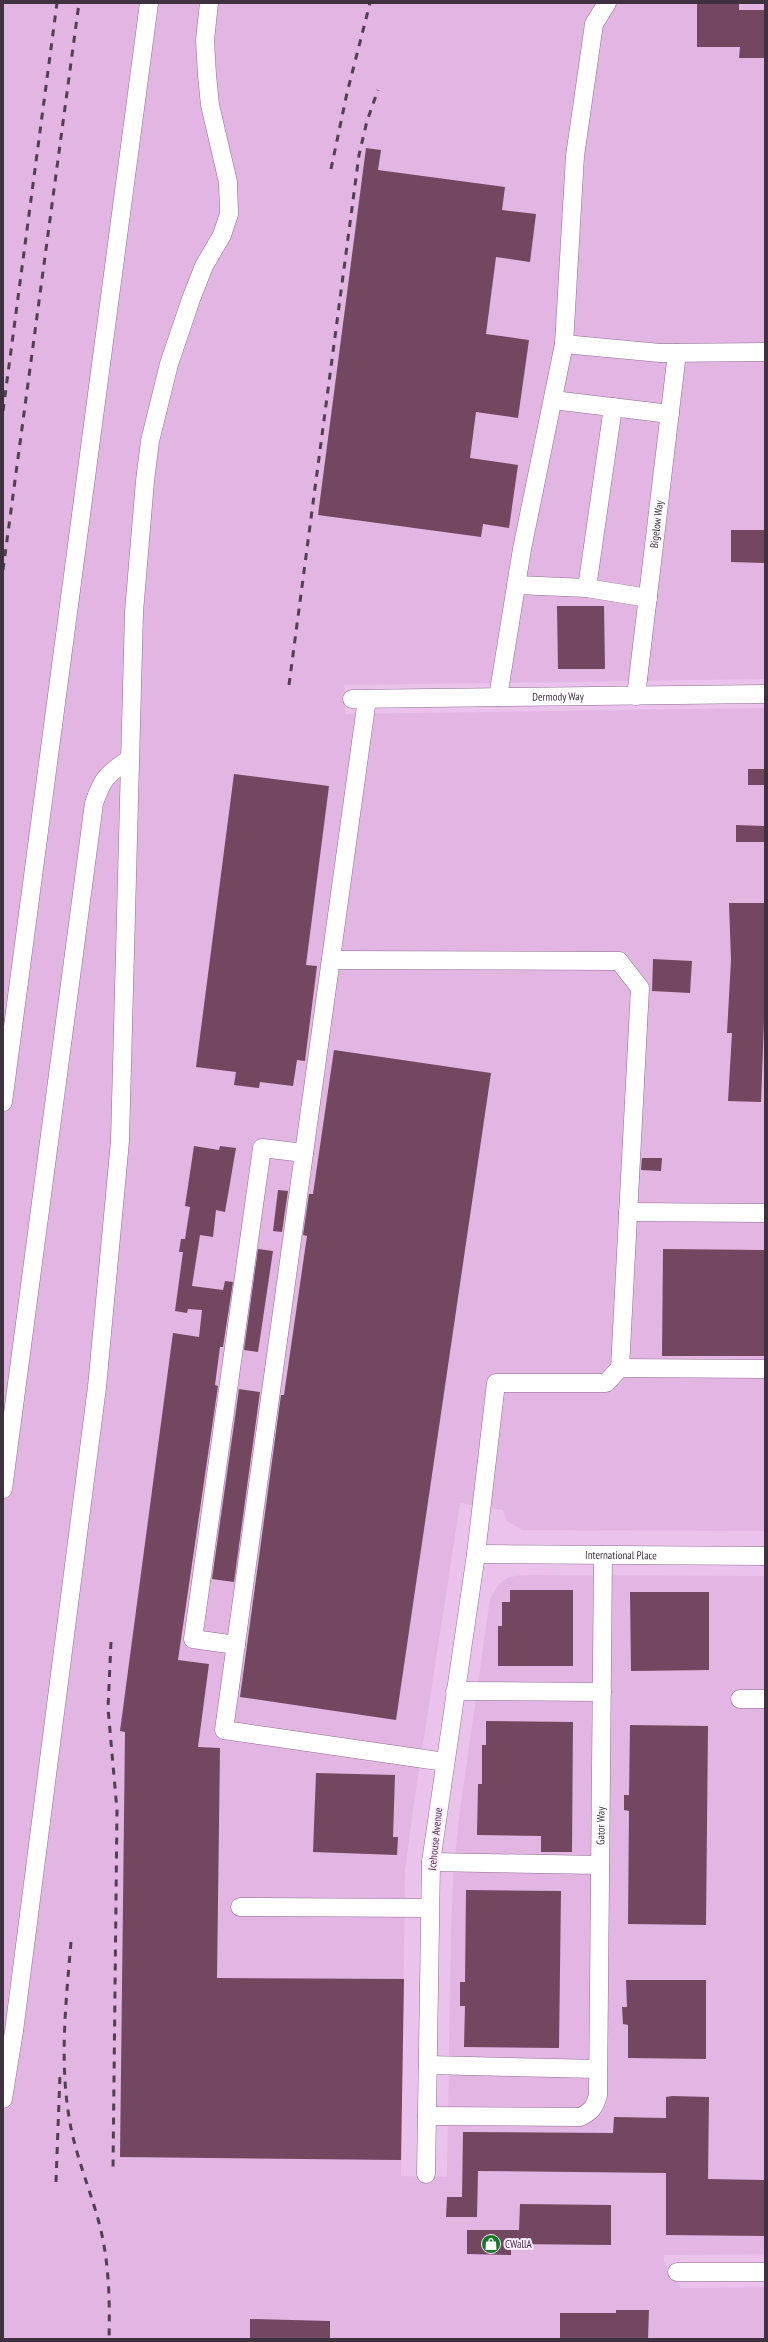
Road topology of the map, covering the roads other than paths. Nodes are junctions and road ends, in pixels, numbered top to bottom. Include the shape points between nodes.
1 (149, 3) edge
2 (208, 3) edge
3 (607, 3) edge
4 (564, 344) junction
5 (765, 352) edge
6 (677, 353) junction
7 (553, 400) junction
8 (613, 407) junction
9 (670, 414) junction
10 (516, 585) junction
11 (587, 588) junction
12 (648, 598) junction
13 (765, 694) edge
14 (636, 696) junction
15 (498, 697) junction
16 (128, 760) junction
17 (331, 960) junction
18 (3, 1102) edge
19 (304, 1153) junction
20 (628, 1212) junction
21 (765, 1213) edge
22 (620, 1368) junction
23 (765, 1369) edge
24 (3, 1489) edge
25 (476, 1554) junction
26 (603, 1555) junction
27 (765, 1556) edge
28 (236, 1645) junction
29 (456, 1691) junction
30 (602, 1692) junction
31 (740, 1699) dead end
32 (765, 1699) edge
33 (445, 1762) junction
34 (431, 1862) junction
35 (599, 1865) junction
36 (240, 1907) dead end
37 (430, 1908) junction
38 (428, 2065) junction
39 (598, 2069) junction
40 (3, 2099) edge
41 (427, 2116) junction
42 (426, 2174) dead end
43 (678, 2272) dead end
44 (765, 2272) edge

1 - 18 street
2 - 16 street via 205,40 207,75 210,105 228,182 229,214 191,299 169,364 150,440 134,612
3 - 4 street via 594,24 576,156
4 - 6 street
4 - 7 street
5 - 6 street
6 - 9 street, Bigelow Way
7 - 8 street
7 - 10 street
8 - 9 street
8 - 11 street
9 - 12 street, Bigelow Way
10 - 11 street
10 - 15 street
11 - 12 street
12 - 14 street, Bigelow Way
13 - 14 street, Dermody Way
14 - 15 street, Dermody Way
15 - 17 street, Dermody Way via 359,699
16 - 24 street via 102,781 94,803
16 - 40 street via 120,1141 105,1316 15,2023
17 - 19 street
17 - 20 street via 619,961 640,988
19 - 28 street
19 - 28 street via 262,1148 193,1639
20 - 21 street
20 - 22 street
22 - 23 street
22 - 25 street, Icehouse Avenue via 606,1384 496,1383
25 - 26 street, International Place
25 - 29 street, Icehouse Avenue
26 - 27 street, International Place
26 - 30 street, Gator Way
28 - 33 street via 224,1730
29 - 30 street
29 - 33 street, Icehouse Avenue
30 - 35 street, Gator Way
31 - 32 street
33 - 34 street, Icehouse Avenue
34 - 35 street
34 - 37 street, Icehouse Avenue
35 - 39 street, Gator Way
36 - 37 street
37 - 38 street, Icehouse Avenue
38 - 39 street
38 - 41 street, Icehouse Avenue
39 - 41 street, Gator Way via 598,2095 590,2113 580,2117
41 - 42 street, Icehouse Avenue
43 - 44 street

